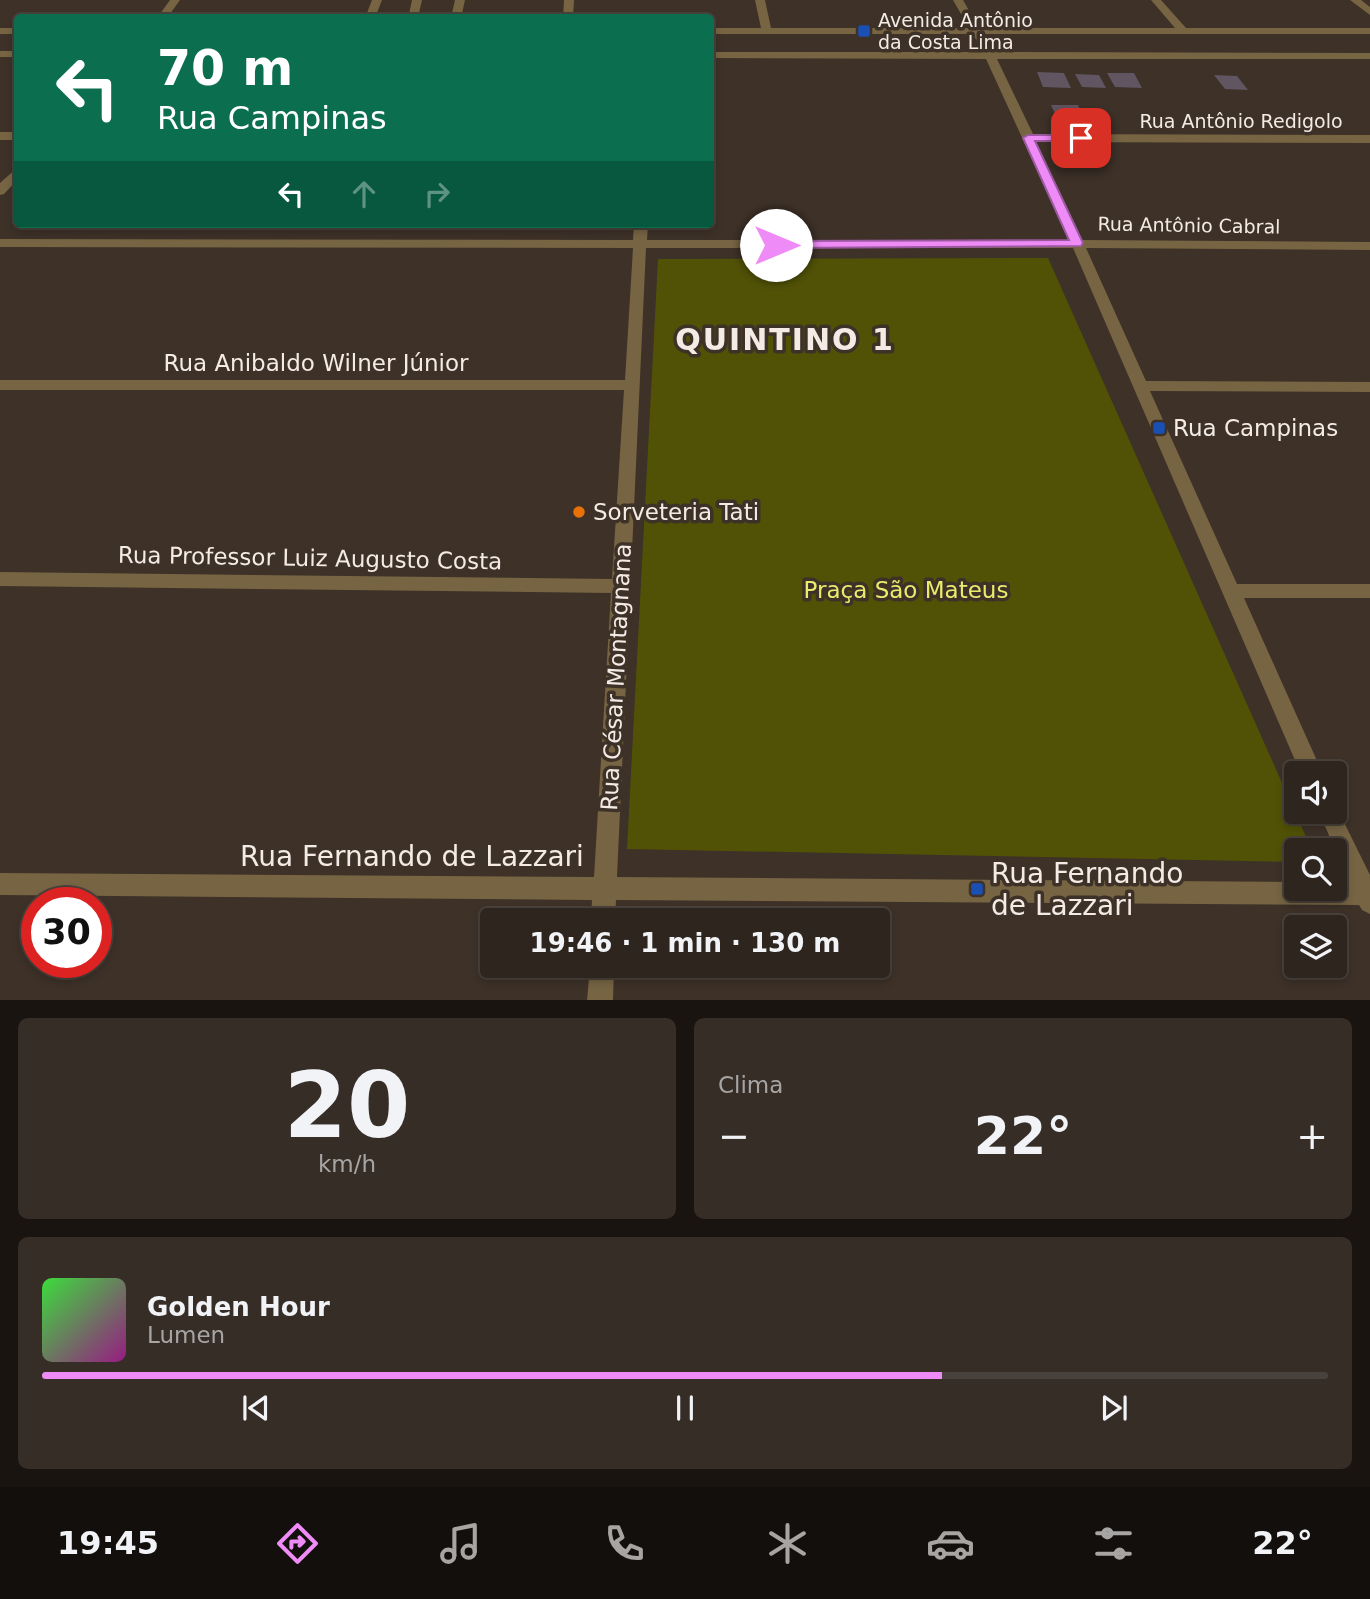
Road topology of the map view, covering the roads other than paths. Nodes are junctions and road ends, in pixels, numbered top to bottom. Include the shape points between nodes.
1 (760, 0) edge
2 (958, 0) edge
3 (1156, 0) edge
4 (1355, 0) edge
5 (1370, 12) edge
6 (714, 31) edge
7 (767, 31) junction
8 (975, 31) junction
9 (1054, 31) junction
10 (1183, 31) junction
11 (1370, 31) edge
12 (924, 32) junction
13 (714, 55) edge
14 (929, 55) junction
15 (990, 55) junction
16 (1064, 55) junction
17 (1370, 56) edge
18 (1028, 138) junction
19 (1370, 139) edge
20 (14, 175) edge
21 (0, 191) edge
22 (641, 228) edge
23 (0, 243) edge
24 (1077, 243) junction
25 (640, 246) junction
26 (1370, 246) edge
27 (632, 385) junction
28 (0, 386) edge
29 (1140, 386) junction
30 (1370, 387) edge
31 (0, 579) edge
32 (620, 586) junction
33 (1232, 591) junction
34 (1370, 591) edge
35 (1306, 761) edge
36 (1336, 824) edge
37 (0, 884) edge
38 (605, 886) junction
39 (1369, 897) edge
40 (604, 908) edge
41 (601, 978) edge
42 (600, 1000) edge

1 - 7 street
2 - 8 street
3 - 10 street
4 - 5 street
6 - 7 street
7 - 12 street
8 - 9 street
8 - 12 street
8 - 15 street
9 - 10 street
9 - 16 street via 1043,43
10 - 11 street
12 - 14 street via 943,43
13 - 14 street
14 - 15 street
15 - 16 street
15 - 18 street
16 - 17 street
18 - 19 street, Rua Antônio Redigolo
18 - 24 street
20 - 21 street
22 - 25 street, Rua César Montagnana
23 - 25 street, Rua Antônio Cabral
24 - 25 street, Rua Antônio Cabral
24 - 26 street, Rua Antônio Cabral
24 - 29 street
25 - 27 street, Rua César Montagnana
27 - 28 street, Rua Anibaldo Wilner Júnior
27 - 32 street, Rua César Montagnana
29 - 30 street
29 - 33 street
31 - 32 street, Rua Professor Luiz Augusto Costa
32 - 38 street, Rua César Montagnana
33 - 34 street
33 - 35 street
36 - 39 street
37 - 38 street, Rua Fernando de Lazzari
38 - 39 street, Rua Fernando de Lazzari
38 - 40 street, Rua César Montagnana
41 - 42 street

